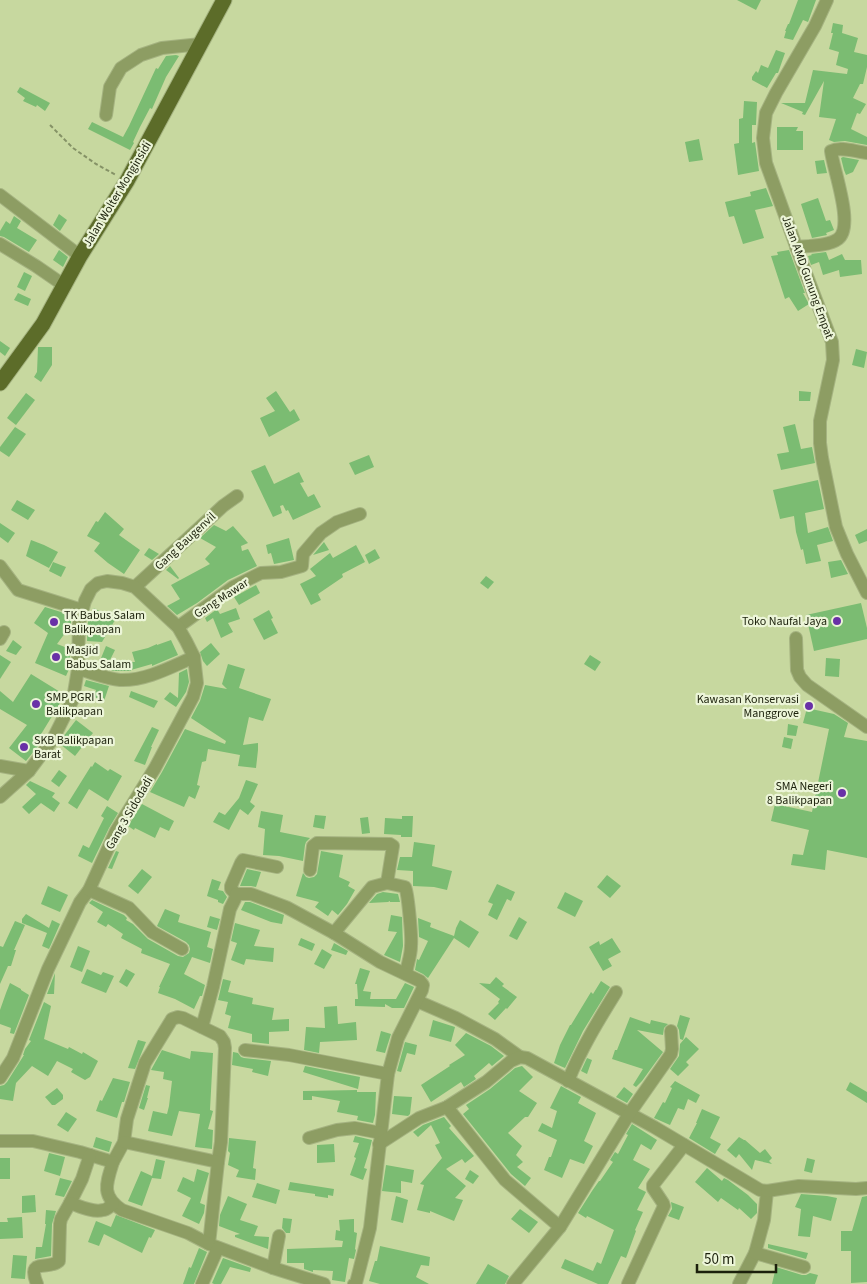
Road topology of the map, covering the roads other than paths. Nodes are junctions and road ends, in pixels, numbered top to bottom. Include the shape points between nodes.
1 (224, 0) edge
2 (827, 0) edge
3 (201, 44) junction
4 (106, 115) dead end
5 (867, 153) edge
6 (0, 194) edge
7 (0, 244) edge
8 (796, 247) junction
9 (80, 256) junction
10 (65, 286) junction
11 (0, 384) edge
12 (237, 496) dead end
13 (360, 514) dead end
14 (0, 566) edge
15 (0, 580) edge
16 (135, 587) junction
17 (18, 590) junction
18 (867, 593) edge
19 (82, 610) junction
20 (178, 626) junction
21 (796, 638) dead end
22 (194, 657) junction
23 (78, 668) junction
24 (867, 727) edge
25 (0, 766) edge
26 (29, 771) junction
27 (0, 798) edge
28 (278, 868) dead end
29 (310, 870) dead end
30 (387, 883) junction
31 (90, 890) junction
32 (236, 894) junction
33 (334, 933) junction
34 (182, 949) dead end
35 (406, 974) junction
36 (616, 992) dead end
37 (417, 1000) junction
38 (202, 1027) junction
39 (671, 1031) dead end
40 (246, 1050) dead end
41 (520, 1057) junction
42 (388, 1074) junction
43 (0, 1078) edge
44 (568, 1081) junction
45 (447, 1107) junction
46 (629, 1114) junction
47 (309, 1138) dead end
48 (380, 1139) junction
49 (0, 1141) edge
50 (124, 1142) junction
51 (684, 1145) junction
52 (90, 1155) junction
53 (112, 1162) junction
54 (218, 1162) junction
55 (867, 1188) edge
56 (767, 1191) junction
57 (70, 1203) junction
58 (113, 1204) junction
59 (560, 1227) junction
60 (279, 1236) dead end
61 (214, 1246) junction
62 (755, 1253) junction
63 (804, 1267) dead end
64 (274, 1268) junction
65 (37, 1284) edge
66 (202, 1284) edge
67 (324, 1284) edge
68 (356, 1284) edge
69 (513, 1284) edge
70 (628, 1284) edge
71 (739, 1284) edge

1 - 3 main road, Jalan Wolter Monginsidi
2 - 8 street, Jalan AMD Gunung Empat via 766,114 763,138 766,163
3 - 4 street via 162,48 141,55 121,68 110,88
3 - 9 main road, Jalan Wolter Monginsidi via 127,181
5 - 8 street via 831,151 845,214 843,234 831,243
6 - 9 street
7 - 10 street
8 - 18 street, Jalan AMD Gunung Empat via 834,349 820,421 820,443 836,527
9 - 10 main road, Jalan Wolter Monginsidi
10 - 11 main road, Jalan Wolter Monginsidi via 43,324
12 - 16 street, Gang Baugenvil
13 - 20 street, Gang Mawar via 337,522 321,534 303,554 302,566 261,573 233,587
14 - 17 street
15 - 17 street
16 - 19 street, Gang 3 Sidodadi via 122,582 98,583 91,589
16 - 20 street, Gang 3 Sidodadi
17 - 19 street
19 - 23 street
20 - 22 street, Gang 3 Sidodadi
21 - 24 street via 800,677
22 - 23 street via 135,679 118,680
22 - 31 street, Gang 3 Sidodadi via 197,683 193,697 116,831
23 - 26 street via 73,699 53,739
25 - 26 street
26 - 27 street
28 - 32 street via 243,860 231,886
29 - 30 street via 313,846 317,843 390,844 393,846
30 - 33 street via 372,887
30 - 35 street via 406,888 411,947
31 - 34 street via 129,908 152,932
31 - 43 street, Gang 3 Sidodadi via 80,902 48,969 13,1058
32 - 33 street via 251,894 286,907
32 - 38 street
33 - 35 street
35 - 37 street via 423,985
36 - 44 street via 595,1025
37 - 41 street via 494,1039
37 - 42 street via 398,1038
38 - 50 street via 183,1018 172,1019 145,1064 127,1119
38 - 54 street via 220,1036 224,1042
39 - 46 street via 671,1054
40 - 42 street
41 - 44 street
41 - 45 street
42 - 48 street
44 - 46 street
45 - 48 street
45 - 59 street via 505,1180
46 - 51 street
46 - 59 street
47 - 48 street via 355,1128
48 - 68 street via 370,1228
49 - 52 street via 33,1141
50 - 53 street
50 - 54 street
51 - 56 street via 760,1190
51 - 70 street via 653,1185 664,1206
52 - 53 street
52 - 57 street
53 - 58 street via 107,1179 108,1196
54 - 61 street
55 - 56 street via 799,1186
56 - 62 street via 764,1220
57 - 58 street via 102,1211
57 - 65 street via 60,1224 59,1261 35,1268
58 - 61 street
59 - 69 street
60 - 64 street
61 - 64 street
61 - 66 street
62 - 63 street
62 - 71 street
64 - 67 street

